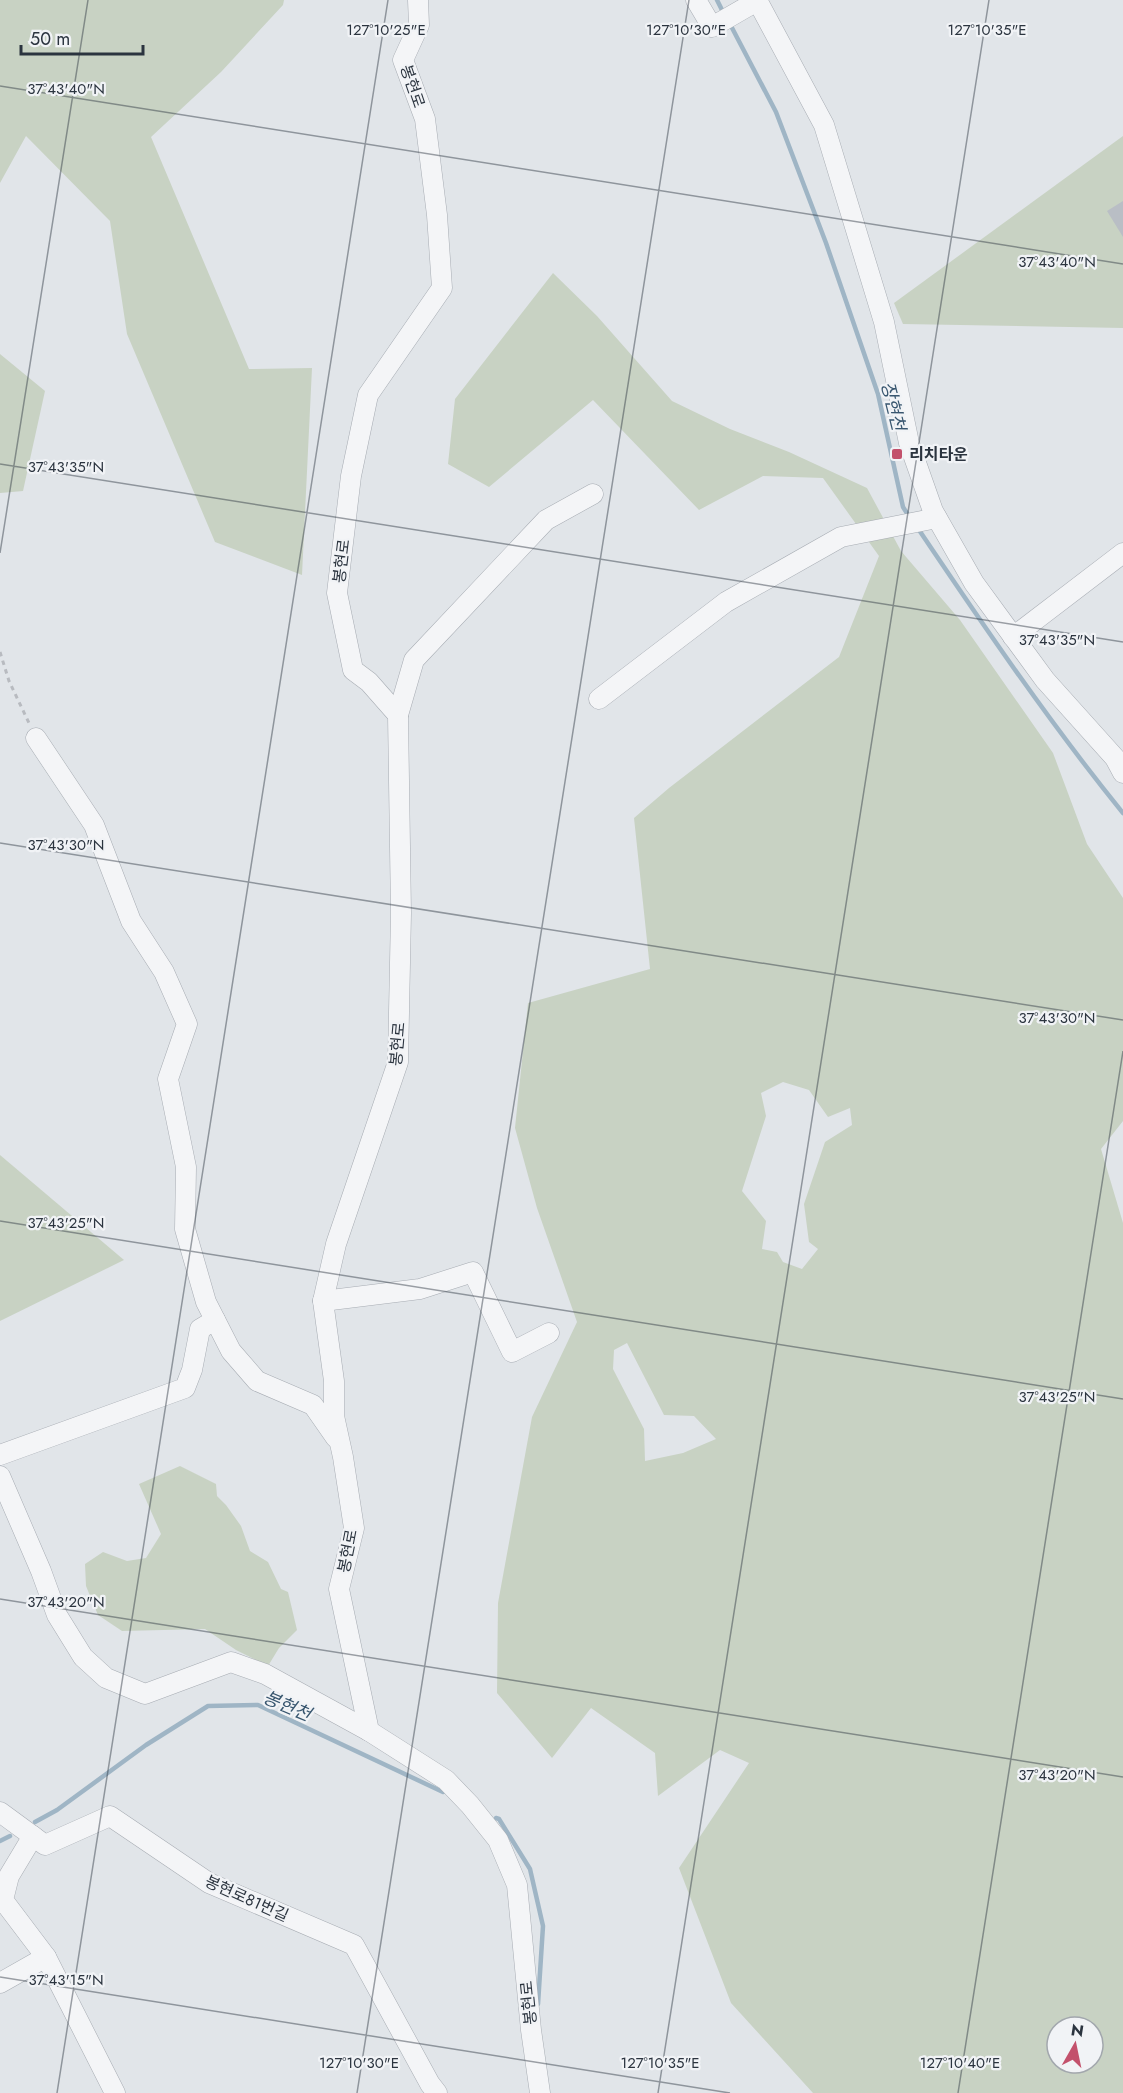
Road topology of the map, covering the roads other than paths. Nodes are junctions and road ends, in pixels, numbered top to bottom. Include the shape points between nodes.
1 (418, 0) edge
2 (696, 0) edge
3 (753, 3) edge
4 (593, 494) dead end
5 (931, 520) junction
6 (1123, 553) edge
7 (1013, 637) junction
8 (599, 699) dead end
9 (398, 716) junction
10 (36, 738) road end
11 (1123, 773) edge
12 (323, 1301) junction
13 (214, 1320) junction
14 (549, 1333) dead end
15 (340, 1444) junction
16 (0, 1455) edge
17 (0, 1476) edge
18 (369, 1731) junction
19 (0, 1812) edge
20 (33, 1836) junction
21 (46, 1957) junction
22 (0, 1983) edge
23 (115, 2093) edge
24 (436, 2093) edge
25 (540, 2093) edge

1 - 9 street, 봉현로 via 419,25 403,60 425,119 442,288 368,395 351,476 337,592 353,670 369,682
2 - 3 street via 712,27
3 - 5 street via 825,125 884,322 909,443
4 - 9 street via 546,520 414,660
5 - 7 street
5 - 8 street via 842,537 726,602
6 - 7 street
7 - 11 street via 1045,680 1115,758
9 - 12 street, 봉현로 via 399,1062 336,1244
10 - 13 street via 94,825 131,921 164,972 187,1024 168,1079 186,1167 185,1229
12 - 14 street via 420,1289 472,1272 512,1352
12 - 15 street, 봉현로
13 - 15 street via 231,1351 257,1382 313,1405
13 - 16 street via 200,1329 185,1388
15 - 18 street, 봉현로 via 354,1528 339,1589
17 - 18 street via 57,1614 83,1657 106,1678 145,1694 231,1662 265,1674
18 - 25 street, 봉현로 via 446,1780 498,1840 517,1885
19 - 20 street, 봉현로81번길
20 - 21 street via 9,1875 3,1900
20 - 24 street, 봉현로81번길 via 45,1845 110,1816 209,1883 354,1945
21 - 22 street
21 - 23 street

